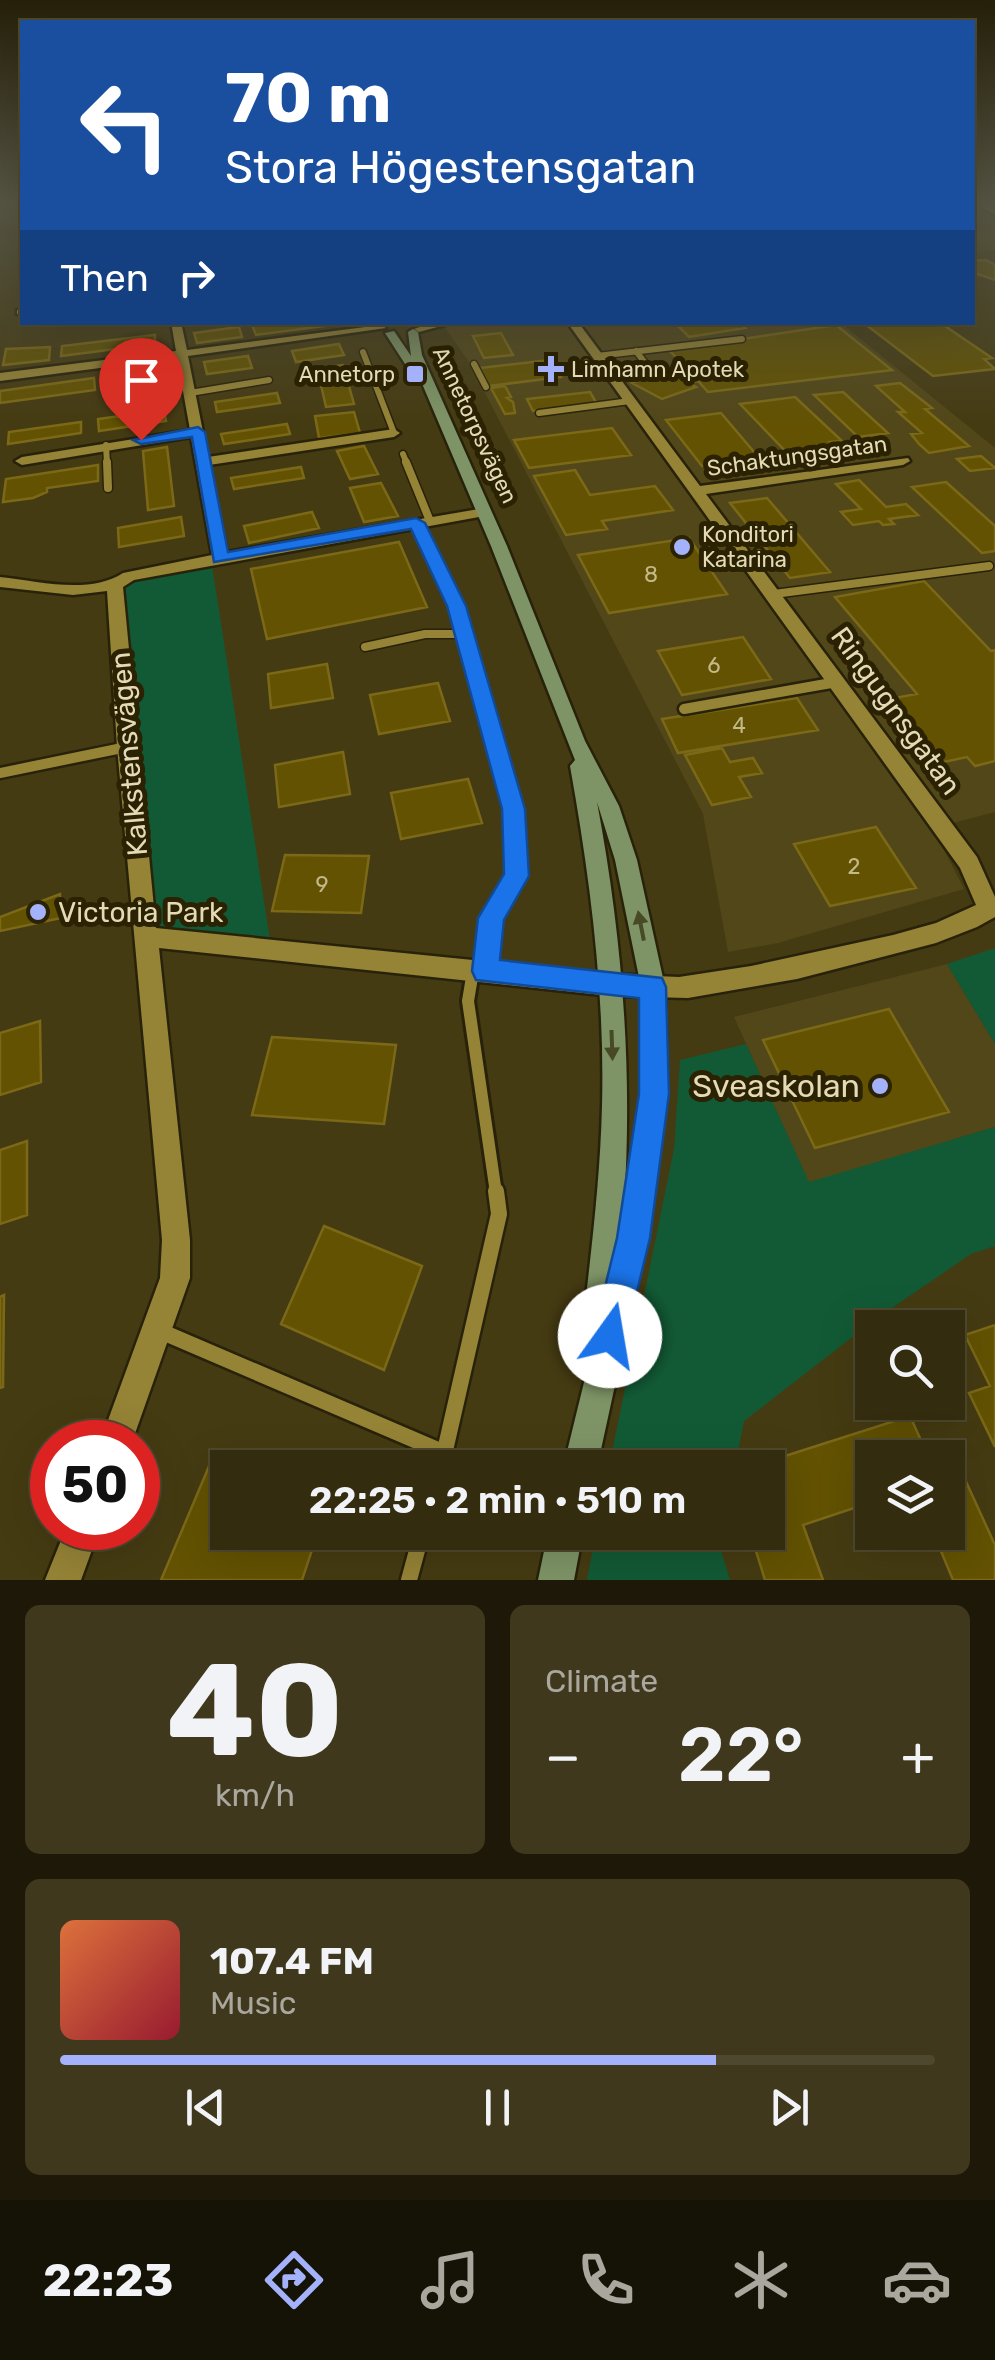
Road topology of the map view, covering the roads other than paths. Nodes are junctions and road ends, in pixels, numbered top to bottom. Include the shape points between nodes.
1 (177, 325) edge
2 (574, 325) edge
3 (384, 328) edge
4 (418, 328) edge
5 (742, 339) dead end
6 (636, 351) junction
7 (362, 352) dead end
8 (182, 353) junction
9 (597, 356) junction
10 (474, 364) dead end
11 (648, 366) dead end
12 (0, 377) edge
13 (269, 380) dead end
14 (486, 387) dead end
15 (190, 393) junction
16 (630, 400) junction
17 (539, 413) dead end
18 (198, 432) junction
19 (394, 433) joint
20 (106, 445) junction
21 (403, 454) dead end
22 (22, 460) dead end
23 (903, 461) dead end
24 (204, 462) junction
25 (108, 488) dead end
26 (698, 491) junction
27 (479, 513) junction
28 (423, 522) junction
29 (499, 546) junction
30 (220, 558) junction
31 (990, 566) dead end
32 (0, 582) edge
33 (115, 585) junction
34 (774, 594) junction
35 (465, 634) junction
36 (365, 647) dead end
37 (838, 682) junction
38 (684, 709) dead end
39 (575, 741) junction
40 (127, 747) junction
41 (0, 773) edge
42 (148, 937) junction
43 (479, 970) junction
44 (611, 985) junction
45 (653, 987) junction
46 (159, 1331) junction
47 (125, 1420) edge
48 (421, 1450) edge
49 (445, 1450) edge
50 (584, 1450) edge
51 (584, 1450) edge
52 (75, 1550) edge
53 (417, 1550) edge
54 (562, 1550) edge
55 (63, 1580) edge
56 (409, 1580) edge
57 (556, 1580) edge

1 - 8 street
2 - 9 street, Ringugnsgatan
3 - 4 main road, Annetorpsvägen
3 - 8 street
3 - 27 main road, Annetorpsvägen via 400,344
4 - 29 main road, Annetorpsvägen via 416,355
5 - 6 lane
6 - 9 lane
6 - 11 lane
7 - 19 lane
8 - 12 street
8 - 15 street
9 - 16 street, Ringugnsgatan
10 - 14 lane
13 - 15 lane
15 - 18 street
16 - 17 lane
16 - 26 street, Ringugnsgatan
18 - 20 street
18 - 24 street
19 - 24 street
20 - 22 street
20 - 25 lane
21 - 28 lane
23 - 26 street, Schaktungsgatan
24 - 30 street
26 - 34 street, Ringugnsgatan
27 - 28 street
27 - 29 main road, Annetorpsvägen
28 - 30 street
28 - 35 lane
29 - 39 main road, Annetorpsvägen
30 - 33 street via 128,576
31 - 34 lane
32 - 33 street via 73,590
33 - 40 street, Kalkstensvägen
34 - 37 street, Ringugnsgatan
35 - 36 lane via 425,634
35 - 43 lane via 514,809 517,876 491,918
37 - 38 lane
37 - 45 street, Ringugnsgatan via 970,863 989,909 925,936 735,982
39 - 44 main road, Annetorpsvägen via 598,859
45 -> 39 main road, Annetorpsvägen via 615,824
40 - 41 lane
40 - 42 street, Kalkstensvägen
42 - 43 street
42 - 46 street, Kalkstensvägen via 176,1240 175,1278
43 - 44 street
43 - 49 lane via 468,1001 499,1214
44 - 45 street
44 -> 51 main road, Annetorpsvägen via 609,1224
45 - 50 main road, Annetorpsvägen via 654,1094 634,1238
46 - 47 street, Kalkstensvägen
46 - 48 lane
52 - 55 street
53 - 56 lane
54 - 57 main road

